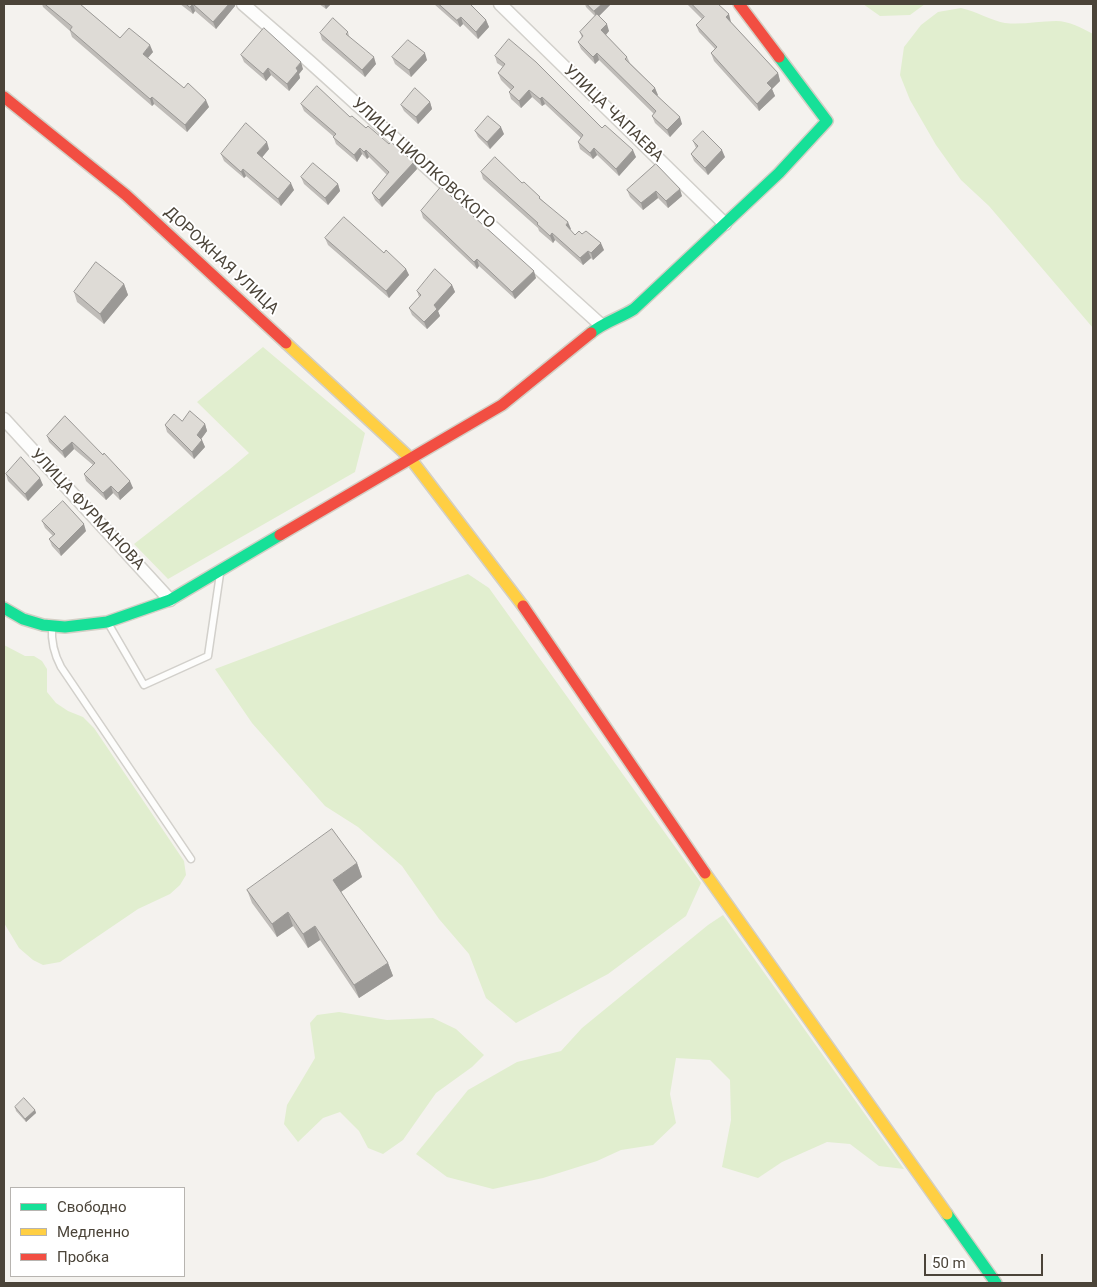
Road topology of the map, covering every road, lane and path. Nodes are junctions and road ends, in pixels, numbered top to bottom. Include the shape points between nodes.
1 (243, 4) edge
2 (500, 4) edge
3 (740, 4) edge
4 (4, 97) edge
5 (725, 224) junction
6 (601, 325) junction
7 (4, 420) edge
8 (410, 458) junction
9 (220, 570) junction
10 (170, 600) junction
11 (4, 608) edge
12 (107, 622) junction
13 (52, 626) junction
14 (191, 859) dead end
15 (996, 1283) edge

1 - 6 street, УЛИЦА ЦИОЛКОВСКОГО
2 - 5 street, УЛИЦА ЧАПАЕВА
3 - 5 main road via 827,121
4 - 8 main road, ДОРОЖНАЯ УЛИЦА via 126,195
5 - 6 main road via 634,310
6 - 8 main road via 502,405
7 - 10 street, УЛИЦА ФУРМАНОВА
8 - 9 main road
8 - 15 main road, ДОРОЖНАЯ УЛИЦА via 510,587 704,871
9 - 10 main road
9 - 12 lane via 208,656 144,685
10 - 12 main road
11 - 13 main road via 23,618
12 - 13 main road
13 - 14 lane via 55,656 61,667

